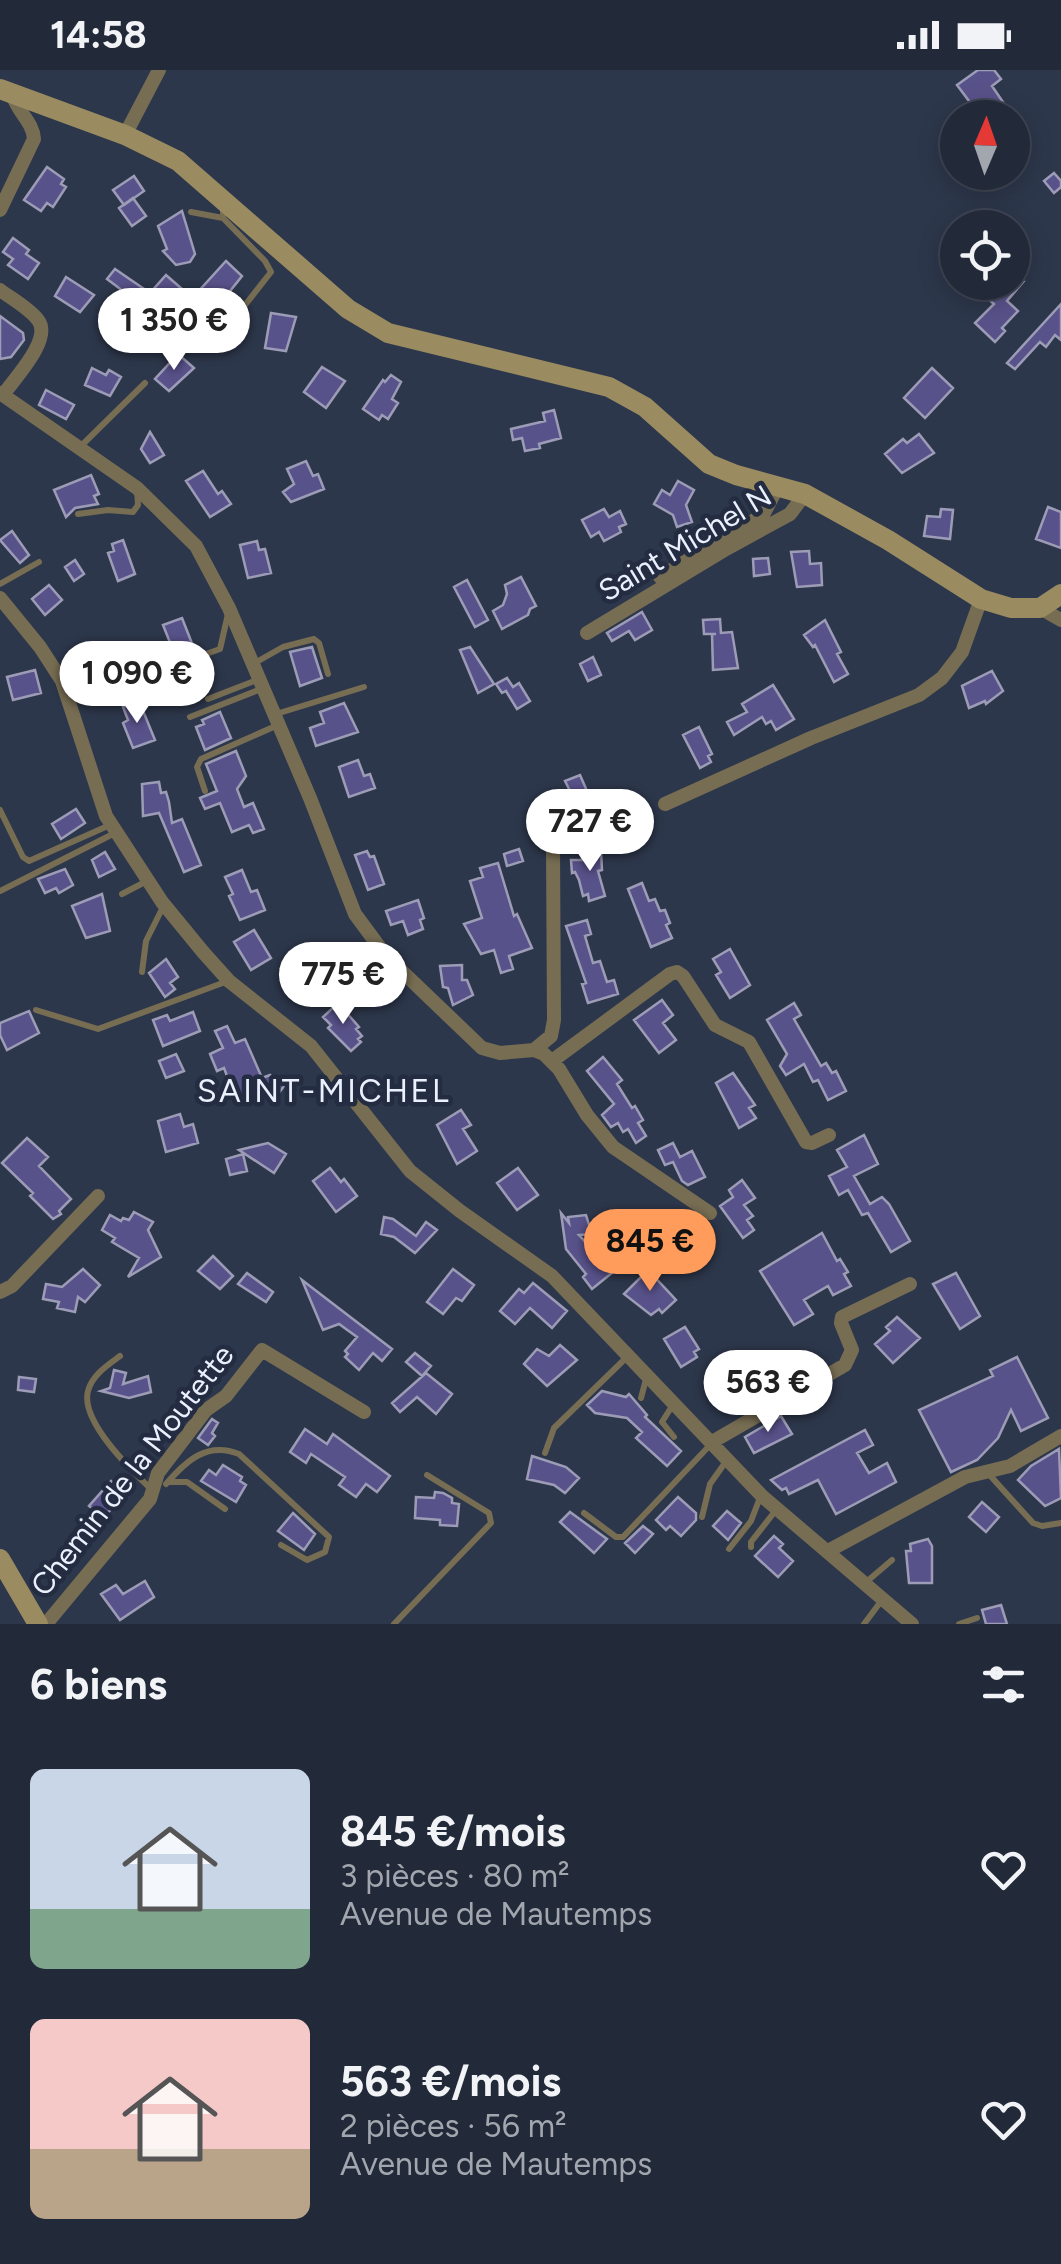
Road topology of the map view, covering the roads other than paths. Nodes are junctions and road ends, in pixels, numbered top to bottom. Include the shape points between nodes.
1 (159, 70) edge
2 (6, 91) edge
3 (125, 136) junction
4 (223, 208) junction
5 (0, 210) edge
6 (191, 212) dead end
7 (0, 290) edge
8 (224, 332) dead end
9 (145, 383) dead end
10 (1, 394) edge
11 (79, 448) junction
12 (137, 488) junction
13 (777, 488) junction
14 (805, 494) junction
15 (78, 514) dead end
16 (39, 562) dead end
17 (660, 577) dead end
18 (0, 584) edge
19 (1061, 594) edge
20 (0, 598) edge
21 (981, 599) junction
22 (229, 608) junction
23 (1040, 608) junction
24 (1061, 620) edge
25 (587, 634) dead end
26 (178, 664) dead end
27 (328, 674) dead end
28 (257, 678) junction
29 (364, 686) dead end
30 (208, 699) dead end
31 (190, 718) dead end
32 (277, 720) junction
33 (205, 791) dead end
34 (665, 804) dead end
35 (0, 810) edge
36 (114, 829) junction
37 (641, 834) dead end
38 (148, 881) junction
39 (0, 891) edge
40 (122, 894) dead end
41 (164, 904) junction
42 (142, 972) dead end
43 (229, 980) junction
44 (36, 1010) dead end
45 (534, 1050) junction
46 (552, 1061) junction
47 (829, 1134) dead end
48 (98, 1196) dead end
49 (710, 1214) dead end
50 (910, 1284) dead end
51 (0, 1292) edge
52 (630, 1354) junction
53 (120, 1356) dead end
54 (648, 1373) junction
55 (641, 1398) dead end
56 (674, 1402) junction
57 (364, 1412) dead end
58 (1061, 1436) edge
59 (674, 1437) dead end
60 (712, 1442) junction
61 (544, 1453) dead end
62 (728, 1459) junction
63 (985, 1470) junction
64 (427, 1475) dead end
65 (160, 1487) junction
66 (761, 1494) junction
67 (225, 1509) dead end
68 (776, 1509) junction
69 (584, 1512) dead end
70 (702, 1518) dead end
71 (1061, 1523) edge
72 (282, 1546) dead end
73 (751, 1547) dead end
74 (729, 1549) dead end
75 (828, 1551) junction
76 (892, 1560) dead end
77 (2, 1565) edge
78 (864, 1584) junction
79 (882, 1599) junction
80 (977, 1618) dead end
81 (38, 1624) edge
82 (46, 1624) edge
83 (394, 1624) edge
84 (864, 1624) edge
85 (912, 1624) edge
86 (959, 1624) edge

1 - 3 street
2 - 3 street
2 - 5 street via 34,139
3 - 4 street via 178,161
4 - 6 lane
4 - 8 lane via 270,272
4 - 13 street via 378,328 610,387 645,407 709,464
7 - 10 street via 42,330 36,350
9 - 11 lane
10 - 11 street
11 - 12 street
12 - 15 lane via 133,512
12 - 22 street via 196,546
13 - 14 street
13 - 17 street via 763,516
14 - 21 street
14 - 25 street, Saint Michel N via 790,514
16 - 18 lane
19 - 23 street
20 - 36 street via 62,681
21 - 23 street
21 - 34 street via 958,658 919,694
22 - 26 lane via 220,649
22 - 28 street
23 - 24 street
27 - 28 lane via 314,639 283,647
28 - 30 lane
28 - 31 lane
28 - 32 street
29 - 32 lane
32 - 33 lane via 201,759
32 - 45 street via 344,892 367,933 482,1048
35 - 36 lane via 30,861
36 - 38 street
36 - 39 lane
37 - 45 street via 633,821 622,819 553,847 554,1020 551,1036
38 - 40 lane
38 - 41 street
41 - 42 lane via 146,941
41 - 43 street
43 - 44 lane via 98,1030
43 - 52 street via 310,1046 418,1178 552,1276
45 - 46 street
46 - 47 street via 677,972 718,1028 749,1042 806,1142
46 - 49 street via 603,1137
48 - 51 street
50 - 60 street via 842,1317 852,1350 844,1365
52 - 54 street
52 - 61 lane via 554,1428
53 - 65 lane via 95,1378 88,1407 115,1451
54 - 55 lane
54 - 56 street
56 - 59 lane via 662,1422
56 - 60 street
57 - 65 street, Chemin de la Moutette via 262,1350 182,1442 156,1477
58 - 63 street via 1010,1466
60 - 62 street
60 - 69 lane via 623,1538
62 - 66 street
62 - 70 lane via 714,1476
63 - 71 lane via 1032,1524
63 - 75 street
64 - 83 lane via 489,1513 491,1524
65 - 67 lane via 187,1482
65 - 72 lane via 203,1453 222,1448 239,1454 329,1537 325,1552 307,1560
65 - 82 street, Chemin de la Moutette
66 - 68 street
66 - 74 lane
68 - 73 lane
68 - 75 street
75 - 78 street
76 - 78 lane
77 - 81 street
78 - 79 street
79 - 84 lane
79 - 85 street
80 - 86 lane

